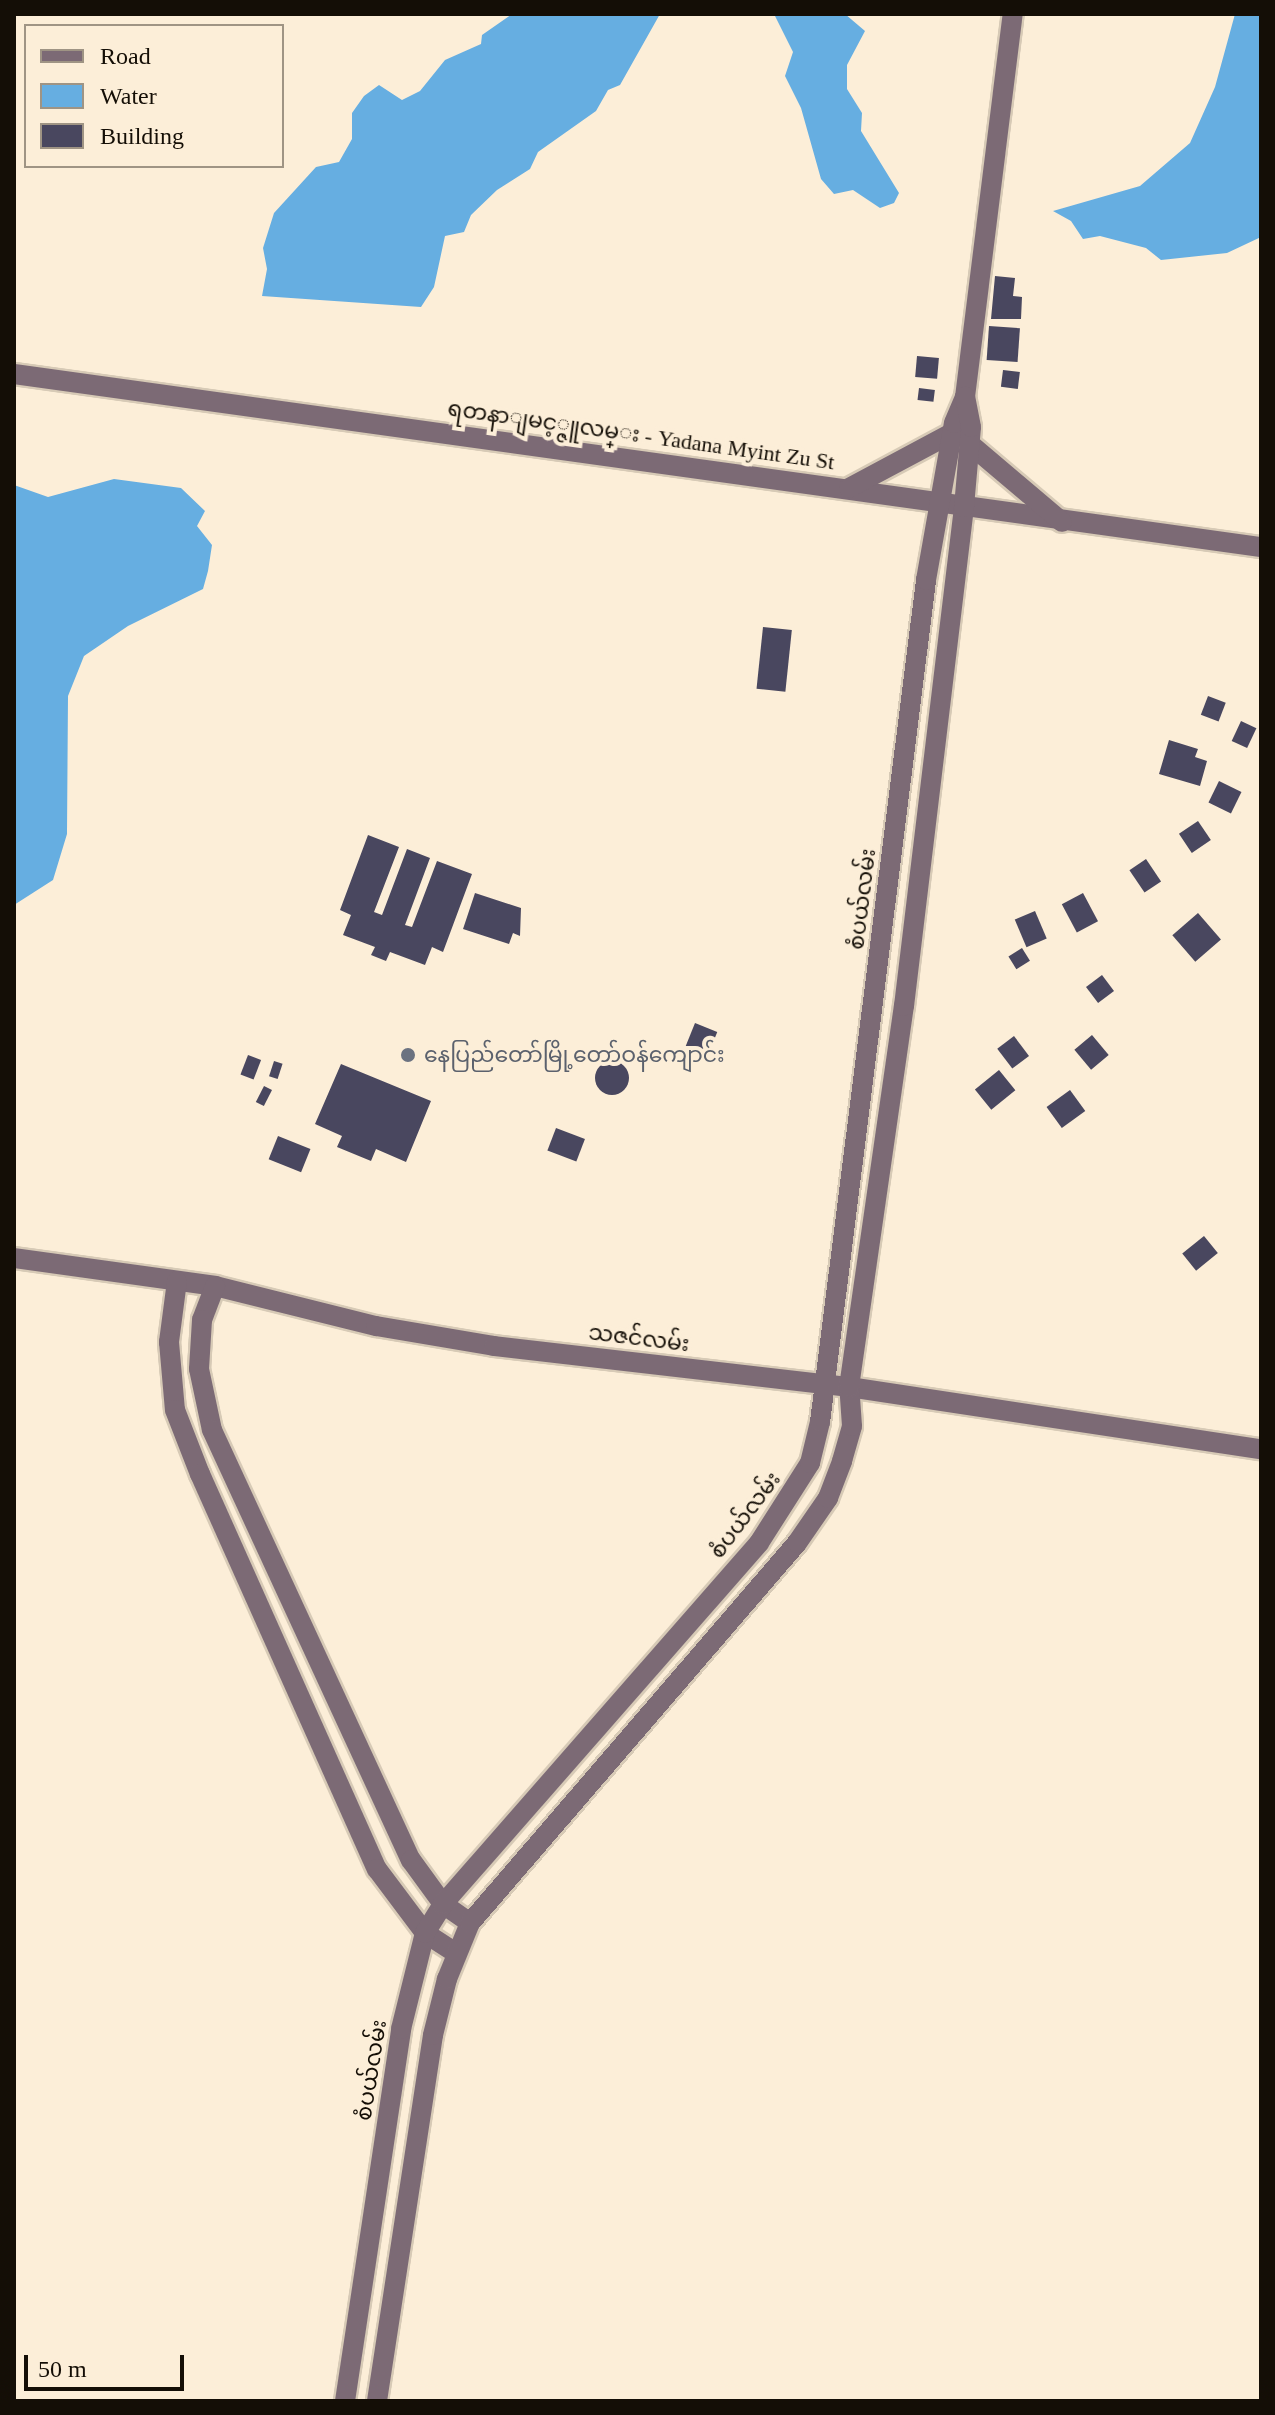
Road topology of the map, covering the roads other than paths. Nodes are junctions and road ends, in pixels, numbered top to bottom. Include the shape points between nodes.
1 (1013, 14) edge
2 (14, 374) edge
3 (965, 397) junction
4 (952, 433) junction
5 (971, 445) junction
6 (849, 488) junction
7 (938, 503) junction
8 (964, 507) junction
9 (1062, 522) junction
10 (1261, 547) edge
11 (14, 1258) edge
12 (177, 1281) junction
13 (215, 1286) junction
14 (822, 1385) junction
15 (849, 1387) junction
16 (1261, 1449) edge
17 (443, 1904) junction
18 (470, 1923) junction
19 (425, 1933) junction
20 (456, 1953) junction
21 (345, 2401) edge
22 (377, 2401) edge

1 - 3 street
2 - 6 street, ရတနာျမင့္ဇူလမ္း - Yadana Myint Zu St
3 - 4 street, စံပယ်လမ်း
3 - 5 street
4 - 6 street
4 - 7 street, စံပယ်လမ်း
5 - 8 street
5 - 9 street
6 - 7 street, ရတနာျမင့္ဇူလမ္း - Yadana Myint Zu St
7 - 8 street, ရတနာျမင့္ဇူလမ္း - Yadana Myint Zu St
7 - 14 street, စံပယ်လမ်း
8 - 9 street, ရတနာျမင့္ဇူလမ္း - Yadana Myint Zu St
8 - 15 street via 904,1006
9 - 10 street, ရတနာျမင့္ဇူလမ္း - Yadana Myint Zu St
11 - 12 street, သဇင်လမ်း
12 - 13 street, သဇင်လမ်း
12 - 19 street via 169,1342 175,1410 377,1869
13 - 14 street, သဇင်လမ်း via 376,1326 494,1346
13 - 17 street via 202,1320 199,1369 212,1430 375,1791 411,1860
14 - 15 street, သဇင်လမ်း
14 - 17 street, စံပယ်လမ်း via 810,1463 790,1502
15 - 16 street, သဇင်လမ်း
15 - 18 street via 852,1426 842,1461 828,1498 797,1543
17 - 18 street
17 - 19 street, စံပယ်လမ်း
18 - 20 street
19 - 20 street
19 - 21 street, စံပယ်လမ်း via 401,2029
20 - 22 street via 433,2035

